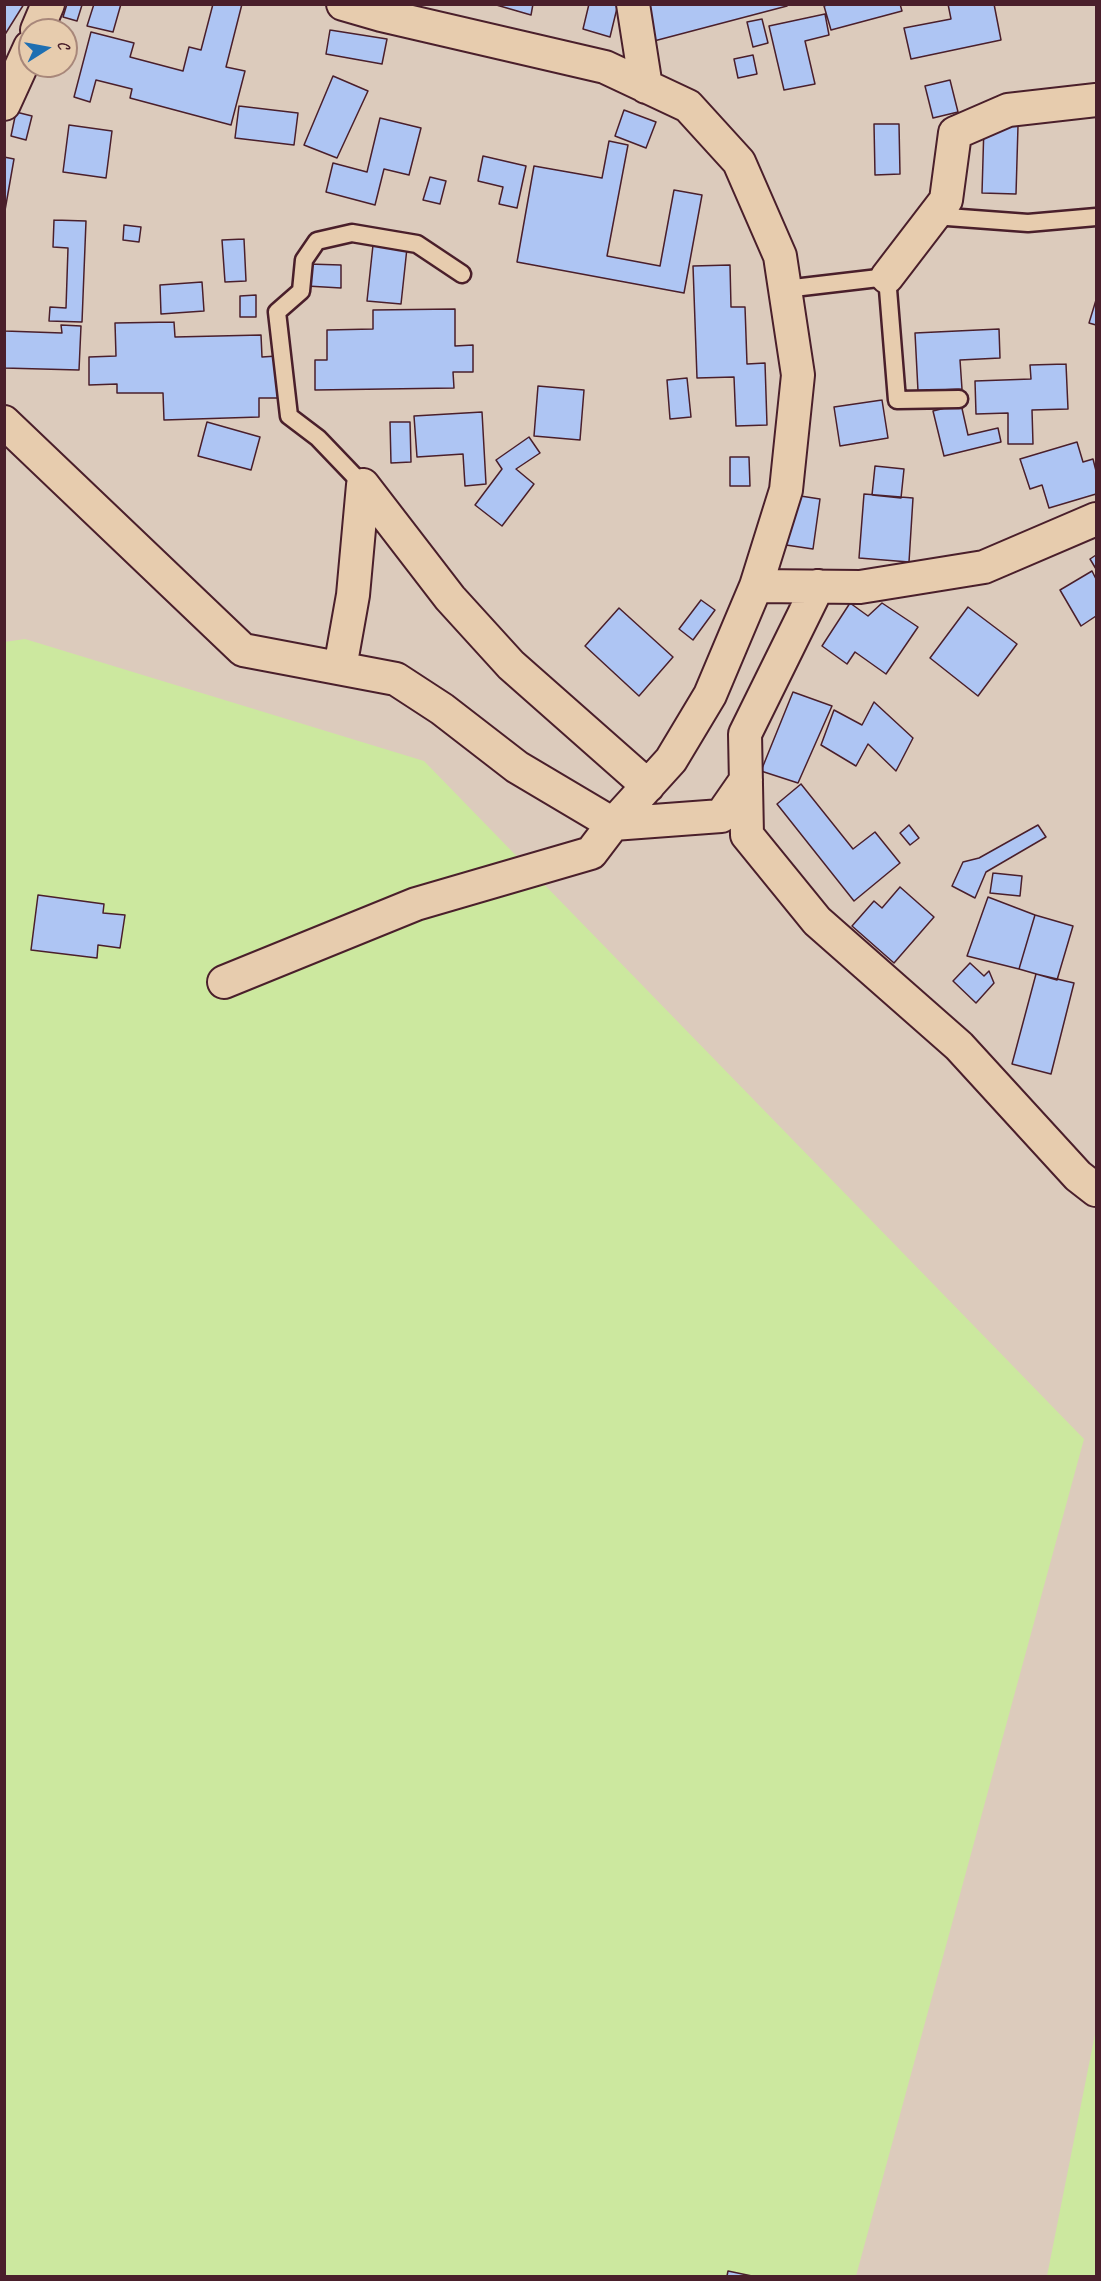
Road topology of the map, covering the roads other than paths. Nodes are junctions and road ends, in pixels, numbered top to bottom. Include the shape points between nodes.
1 (48, 4) edge
2 (343, 4) edge
3 (633, 4) edge
4 (42, 18) edge
5 (18, 73) edge
6 (646, 87) junction
7 (1096, 100) edge
8 (4, 104) edge
9 (934, 216) junction
10 (1096, 217) edge
11 (462, 274) dead end
12 (887, 277) junction
13 (785, 289) junction
14 (959, 399) dead end
15 (4, 422) edge
16 (363, 485) junction
17 (1096, 519) edge
18 (756, 586) junction
19 (818, 586) junction
20 (340, 668) junction
21 (746, 780) junction
22 (648, 786) junction
23 (613, 824) junction
24 (224, 982) dead end
25 (1096, 1190) edge

1 - 4 street
2 - 6 street via 605,67
3 - 6 street
5 - 8 street
6 - 13 street via 688,106 740,162 780,256
7 - 9 street via 1008,110 955,133 946,200
9 - 10 lane via 1028,223
9 - 12 street
11 - 16 lane via 417,244 352,233 317,241 304,260 301,291 278,312 290,416 318,438
12 - 13 lane
12 - 14 lane via 897,400
13 - 18 street via 798,375 796,398 786,490
15 - 20 street via 243,650
16 - 20 street via 353,596
16 - 22 street via 450,598 512,665
17 - 19 street via 984,567 860,587
18 - 19 street
18 - 22 street via 710,695 671,760
19 - 21 street via 745,734
20 - 23 street via 396,679 518,767
21 - 23 street via 721,816
21 - 25 street via 747,835 817,921 959,1046 1077,1176
22 - 23 street
23 - 24 street via 591,853 416,904

